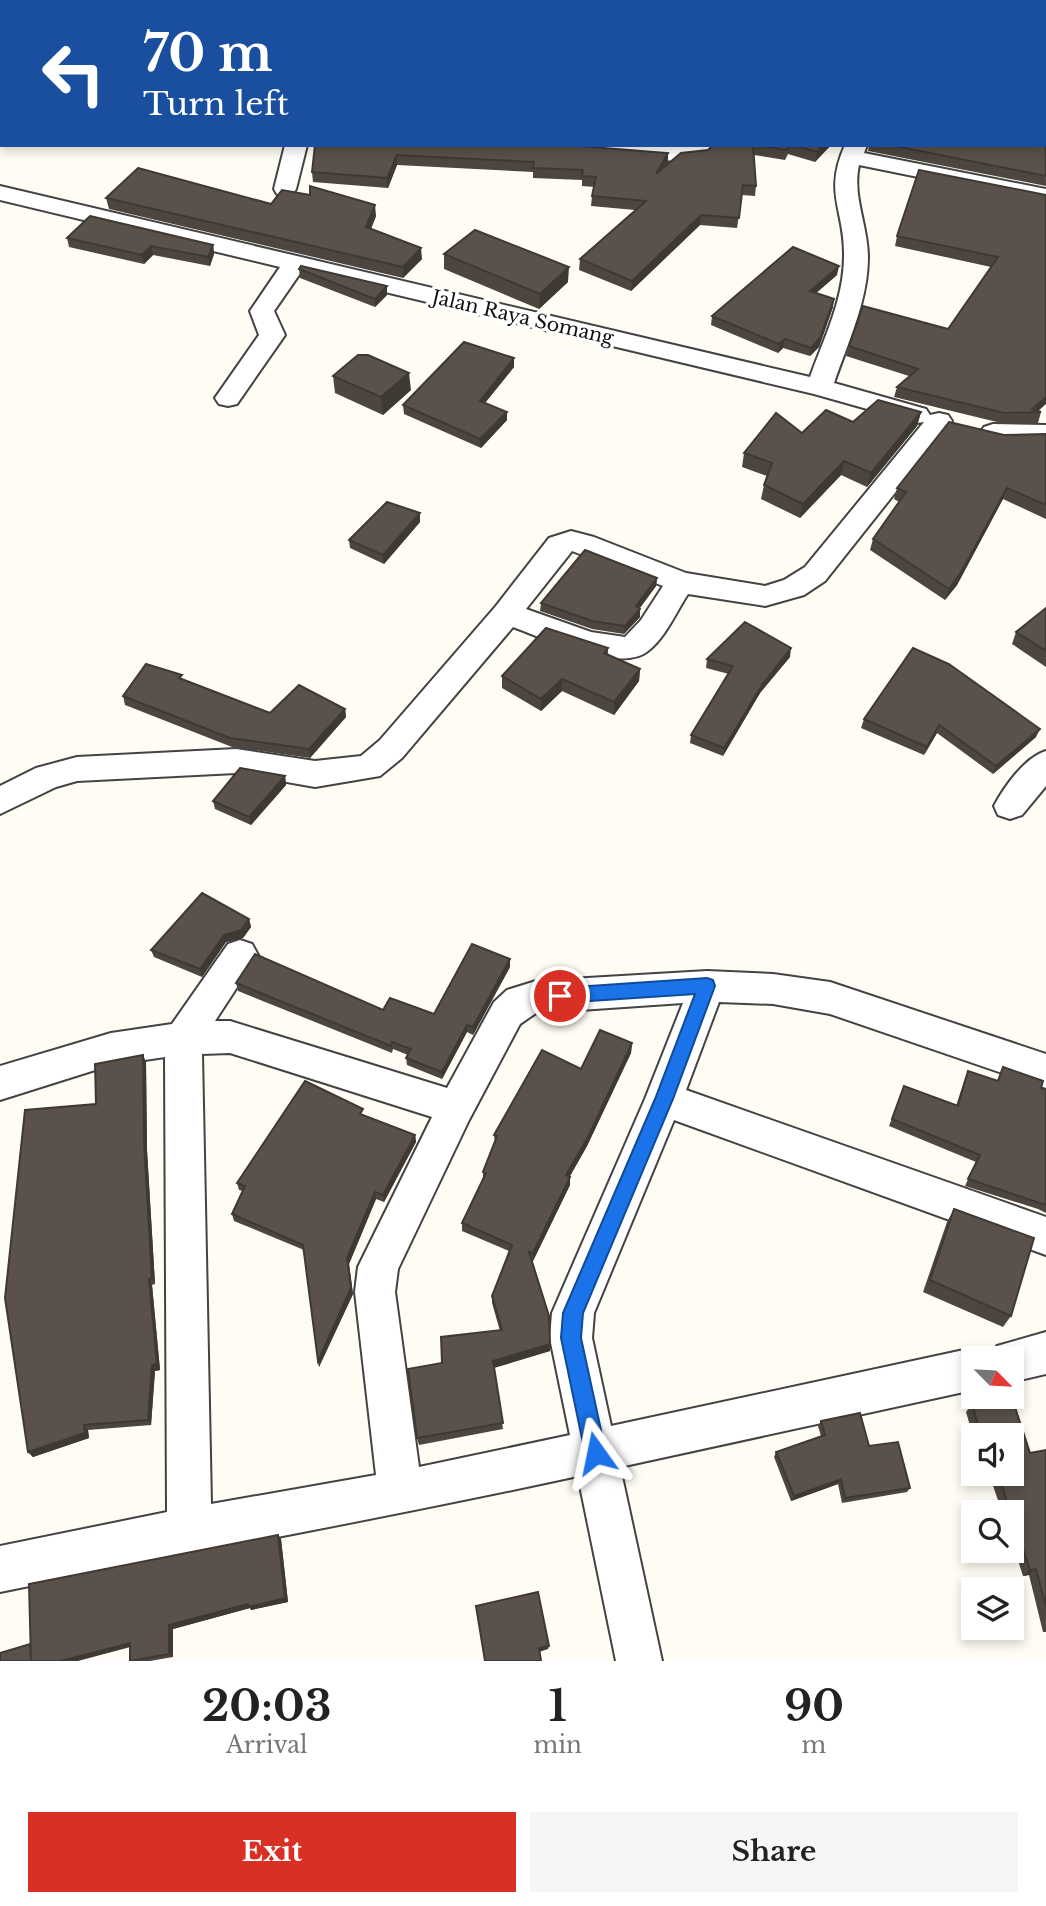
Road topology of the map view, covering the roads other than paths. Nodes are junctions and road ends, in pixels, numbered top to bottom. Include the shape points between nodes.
1 (296, 147) edge
2 (585, 147) edge
3 (705, 147) edge
4 (853, 151) edge
5 (285, 189) edge
6 (0, 193) edge
7 (1046, 196) edge
8 (295, 263) junction
9 (820, 387) junction
10 (228, 398) dead end
11 (939, 421) junction
12 (1046, 434) edge
13 (681, 582) junction
14 (507, 614) junction
15 (1046, 763) edge
16 (0, 801) edge
17 (1010, 806) dead end
18 (240, 955) dead end
19 (707, 986) junction
20 (183, 1038) junction
21 (1046, 1070) edge
22 (0, 1083) edge
23 (664, 1099) junction
24 (456, 1108) junction
25 (1046, 1236) edge
26 (1046, 1353) edge
27 (1024, 1358) edge
28 (961, 1372) edge
29 (596, 1453) junction
30 (400, 1493) junction
31 (189, 1530) junction
32 (0, 1569) edge
33 (639, 1661) edge

1 - 5 street
2 - 3 street via 676,154 697,153
4 - 7 street
4 - 9 street via 843,182 856,257 851,292
6 - 8 street, Jalan Raya Somang
8 - 9 street, Jalan Raya Somang
8 - 10 street via 262,311 272,335
9 - 11 street, Jalan Raya Somang
11 - 12 street, Jalan Raya Somang via 1001,435
11 - 13 street via 815,574 794,588 765,596
13 - 14 street via 631,649 607,648
13 - 14 street via 571,541 559,545
14 - 16 street via 391,749 369,767 315,774 236,761 118,765 47,777
15 - 17 street
18 - 20 street
19 - 21 street via 773,989 830,999
19 - 23 street
19 - 24 street via 520,1001 507,1013
20 - 22 street via 111,1049
20 - 24 street via 230,1037
20 - 31 street
23 - 25 street
23 - 29 street via 573,1313 571,1338
24 - 30 street via 378,1267 375,1292
26 - 27 street
28 - 29 street
29 - 30 street
29 - 33 street
30 - 31 street
31 - 32 street

